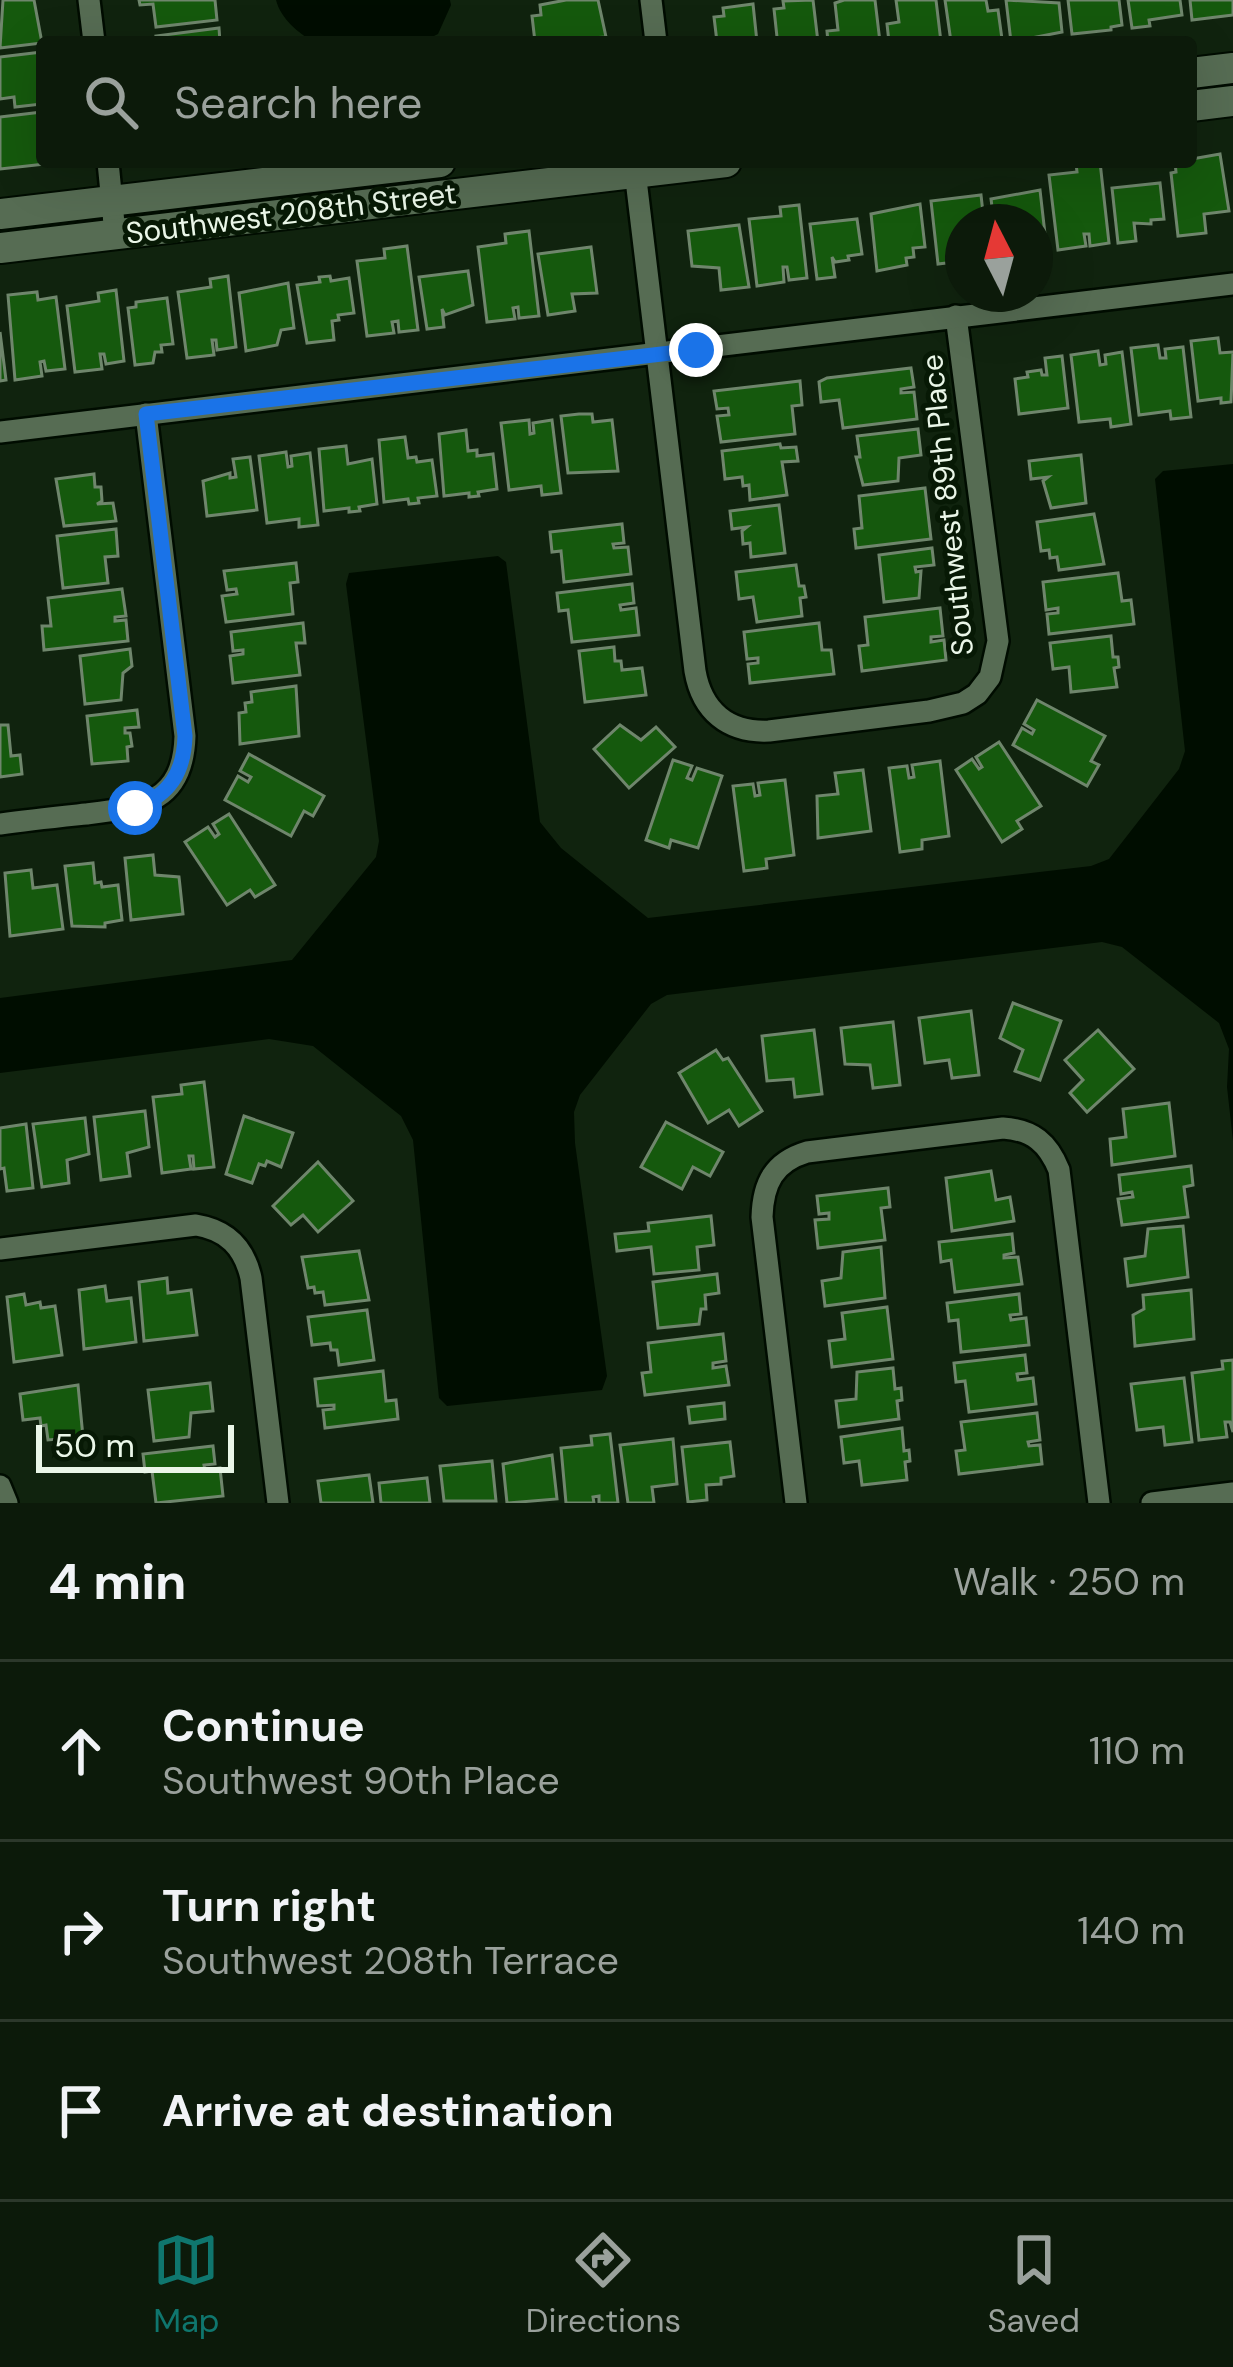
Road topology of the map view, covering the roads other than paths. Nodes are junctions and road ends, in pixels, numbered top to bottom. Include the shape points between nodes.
1 (89, 0) edge
2 (651, 0) edge
3 (93, 36) edge
4 (655, 36) edge
5 (1233, 68) edge
6 (1197, 72) edge
7 (1233, 101) edge
8 (1197, 105) edge
9 (109, 168) edge
10 (390, 168) edge
11 (627, 168) edge
12 (635, 168) edge
13 (112, 201) junction
14 (0, 214) edge
15 (115, 234) junction
16 (0, 248) edge
17 (1233, 284) edge
18 (956, 316) junction
19 (658, 354) junction
20 (146, 414) junction
21 (0, 432) edge
22 (0, 824) edge
23 (0, 1249) edge
24 (0, 1486) edge
25 (1233, 1493) edge
26 (7, 1503) edge
27 (278, 1503) edge
28 (796, 1503) edge
29 (1100, 1503) edge
30 (1152, 1503) edge

1 - 3 street
2 - 4 street
5 - 6 street
7 - 8 street
9 - 13 street
10 - 13 street, Southwest 208th Street
11 - 15 street, Southwest 208th Street
12 - 19 street
13 - 14 street, Southwest 208th Street
13 - 15 street
15 - 16 street, Southwest 208th Street
17 - 18 street
18 - 19 street
18 - 19 street, Southwest 89th Place via 998,641 985,685 962,704 929,711 769,731 725,723 707,705 697,681
19 - 20 street
20 - 21 street
20 - 22 street via 182,762 164,793 135,808
23 - 27 street via 196,1225 234,1241 251,1278
24 - 26 street
25 - 30 street
28 - 29 street via 761,1217 766,1184 778,1166 807,1151 1014,1128 1051,1152 1061,1180

